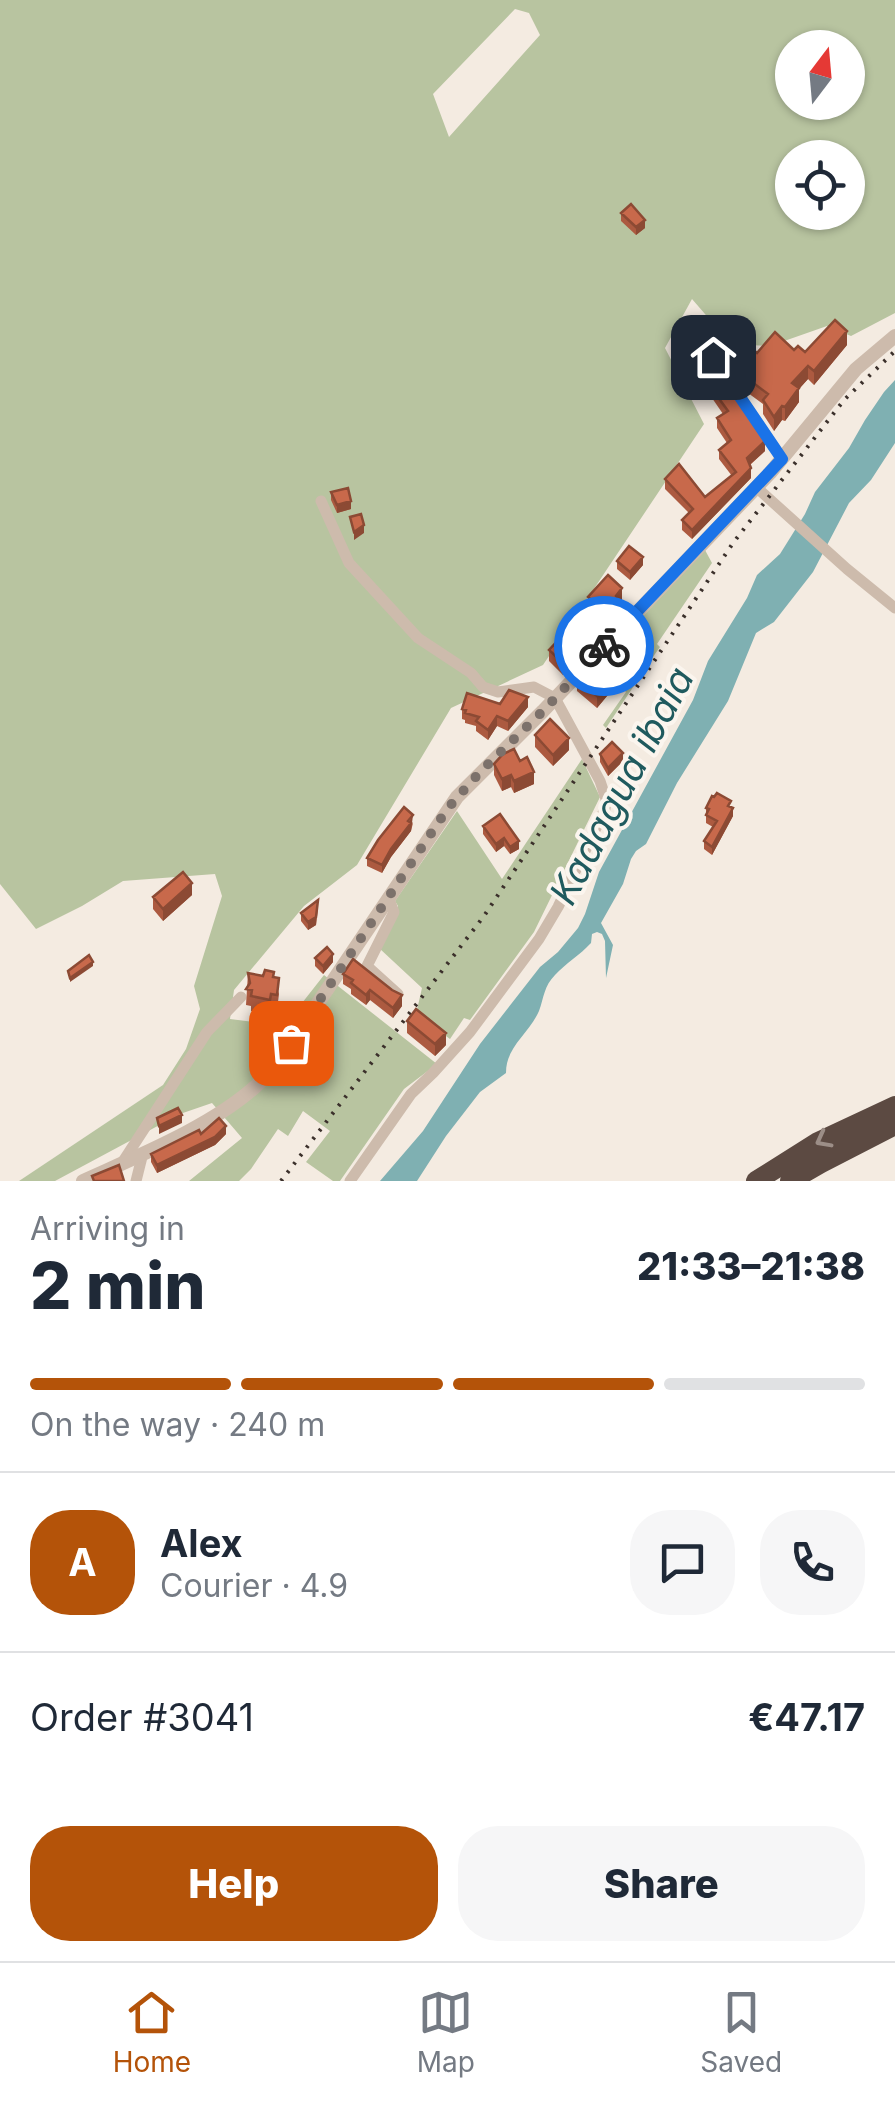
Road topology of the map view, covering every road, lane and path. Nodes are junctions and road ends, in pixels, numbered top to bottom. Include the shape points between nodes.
1 (895, 336) edge
2 (713, 357) edge
3 (782, 459) junction
4 (756, 487) junction
5 (321, 501) dead end
6 (895, 608) edge
7 (555, 698) junction
8 (388, 897) junction
9 (398, 994) edge
10 (240, 996) dead end
11 (895, 1106) edge
12 (895, 1125) edge
13 (143, 1153) junction
14 (122, 1163) junction
15 (83, 1181) edge
16 (136, 1181) edge
17 (350, 1181) edge
18 (756, 1181) edge
19 (790, 1181) edge

1 - 3 street via 845,380
2 - 3 street
3 - 4 street
4 - 6 street
4 - 7 street
5 - 7 street via 349,563 418,638 483,687 534,688
7 - 8 street via 457,797
7 - 17 street via 600,781 605,809 546,930 470,1032 411,1094
8 - 9 street via 394,912 367,966
8 - 13 street via 261,1081 214,1116
10 - 14 street via 207,1032
11 -> 18 highway
12 - 19 highway
13 - 14 street
13 - 16 street
14 - 15 street

